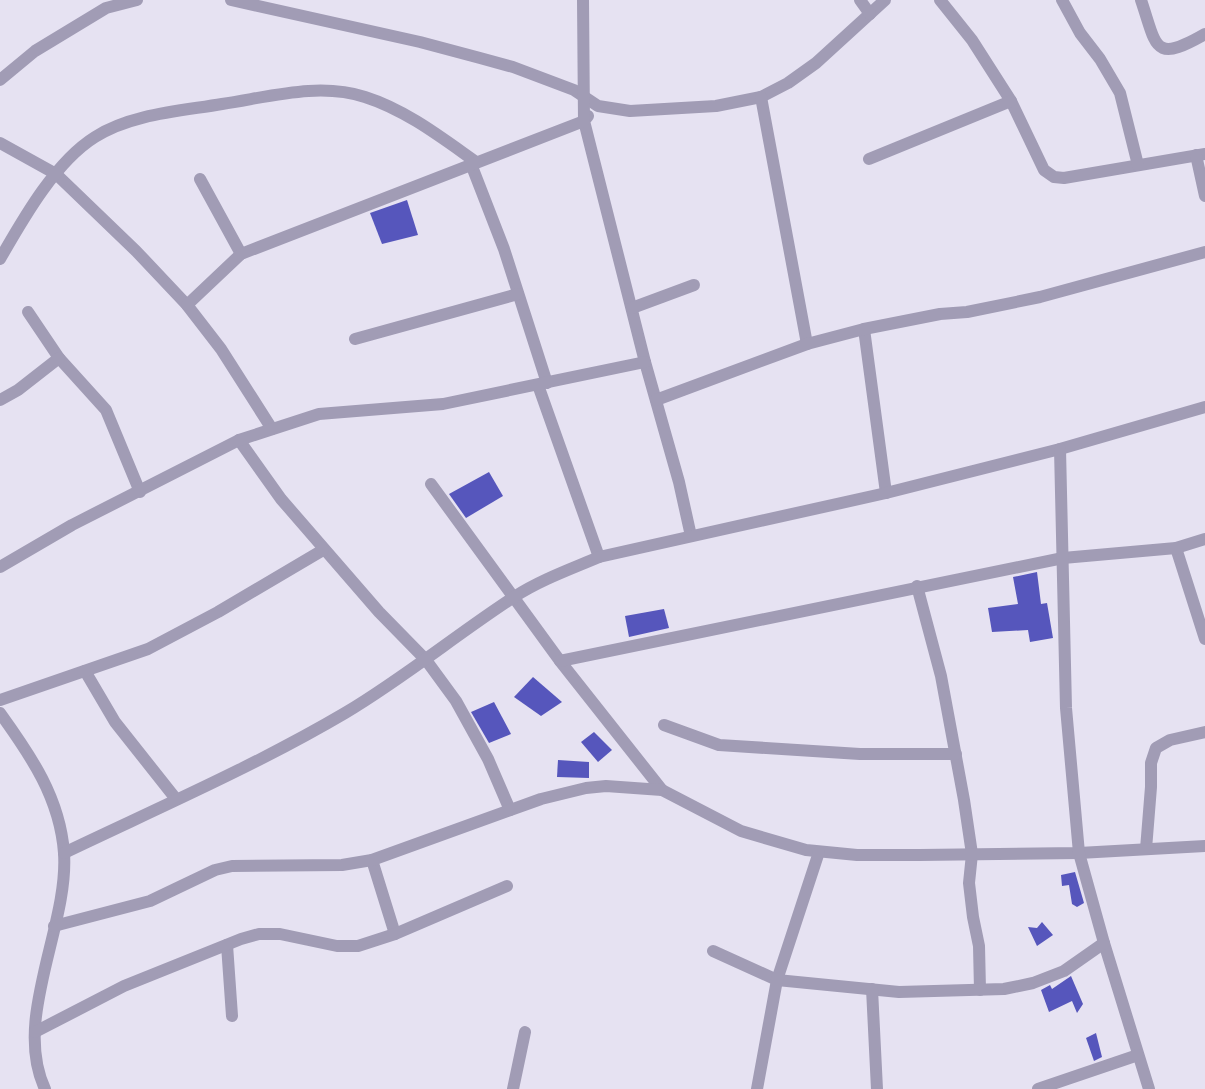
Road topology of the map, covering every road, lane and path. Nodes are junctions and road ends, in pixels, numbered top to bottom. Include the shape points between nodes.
1 (231, 0) edge
2 (583, 0) edge
3 (860, 0) edge
4 (885, 0) edge
5 (940, 0) edge
6 (1062, 0) edge
7 (1141, 0) edge
8 (130, 1) edge
9 (870, 14) junction
10 (1205, 34) edge
11 (2, 75) edge
12 (584, 97) junction
13 (761, 97) junction
14 (1011, 101) junction
15 (598, 106) junction
16 (584, 121) junction
17 (0, 143) edge
18 (1200, 154) edge
19 (868, 159) dead end
20 (474, 163) junction
21 (1138, 165) junction
22 (56, 174) junction
23 (200, 179) dead end
24 (1205, 196) edge
25 (1205, 252) edge
26 (241, 254) junction
27 (0, 259) edge
28 (694, 285) dead end
29 (518, 294) junction
30 (187, 305) junction
31 (632, 308) junction
32 (28, 312) dead end
33 (864, 328) junction
34 (355, 340) dead end
35 (807, 344) junction
36 (59, 358) junction
37 (645, 362) junction
38 (542, 384) junction
39 (0, 400) edge
40 (656, 400) junction
41 (1205, 407) edge
42 (272, 429) junction
43 (240, 440) junction
44 (1060, 449) junction
45 (431, 484) dead end
46 (140, 492) junction
47 (886, 493) junction
48 (691, 536) junction
49 (1205, 539) edge
50 (1176, 548) junction
51 (323, 550) junction
52 (600, 556) junction
53 (1063, 558) junction
54 (0, 567) edge
55 (917, 586) junction
56 (515, 597) junction
57 (1205, 638) edge
58 (426, 660) junction
59 (560, 661) junction
60 (85, 671) junction
61 (0, 700) edge
62 (0, 713) edge
63 (664, 725) dead end
64 (1205, 732) edge
65 (956, 754) junction
66 (662, 790) junction
67 (176, 799) junction
68 (510, 810) junction
69 (1205, 846) edge
70 (1146, 849) junction
71 (819, 852) junction
72 (64, 853) junction
73 (1079, 853) junction
74 (972, 854) junction
75 (372, 860) junction
76 (507, 886) dead end
77 (54, 926) junction
78 (394, 934) junction
79 (1104, 943) junction
80 (227, 945) junction
81 (713, 951) dead end
82 (777, 980) junction
83 (872, 989) junction
84 (980, 990) junction
85 (232, 1016) dead end
86 (35, 1032) junction
87 (525, 1032) dead end
88 (1138, 1055) junction
89 (45, 1089) edge
90 (513, 1089) edge
91 (757, 1089) edge
92 (876, 1089) edge
93 (1038, 1089) edge
94 (1149, 1089) edge

1 - 12 street via 420,42 513,67 574,90
2 - 12 street
3 - 9 street
4 - 9 street
5 - 14 street via 972,40
6 - 21 street via 1080,34 1100,59 1120,93
7 - 10 street via 1153,37 1157,45 1166,50 1178,49
8 - 11 street via 106,8
9 - 13 street via 816,64
12 - 15 street
12 - 16 street
13 - 15 street via 716,106 667,110 630,111
13 - 35 street
14 - 19 street
14 - 21 street via 1044,170 1054,177
15 - 16 street
16 - 20 street
16 - 31 street
17 - 22 street
18 - 21 street
18 - 24 street
20 - 22 street via 418,122 372,100 331,91 289,92 171,112 117,126 89,142
20 - 26 street
20 - 29 street
22 - 27 street
22 - 30 street
23 - 26 street
25 - 33 street via 1040,297
26 - 30 street
28 - 31 street
29 - 34 street
29 - 38 street
30 - 42 street via 221,349
31 - 37 street
32 - 36 street
33 - 35 street
33 - 47 street
35 - 40 street
36 - 39 street
36 - 46 street via 106,410
37 - 38 street
37 - 40 street
38 - 42 street via 443,404 319,414
38 - 52 street
40 - 48 street
41 - 44 street
42 - 43 street
43 - 46 street
43 - 51 street via 281,499
44 - 47 street
44 - 53 street
45 - 56 street
46 - 54 street
47 - 48 street
48 - 52 street
49 - 50 street
50 - 53 street
50 - 57 street
51 - 58 street
51 - 60 street via 148,649
52 - 56 street
53 - 55 street
53 - 73 street via 1066,708
55 - 59 street
55 - 65 street via 941,676
56 - 58 street
56 - 59 street
58 - 67 street via 296,740
58 - 68 street via 464,716
59 - 66 street
60 - 61 street
60 - 67 street via 115,722
62 - 72 street via 45,783 56,807
63 - 65 street via 719,745 860,754
64 - 70 street via 1170,740 1156,748 1151,763
65 - 74 street
66 - 68 street via 606,786 586,788
66 - 71 street via 741,831
67 - 72 street
68 - 75 street
69 - 70 street
70 - 73 street
71 - 74 street via 857,856
71 - 82 street
72 - 77 street via 62,890
73 - 74 street
73 - 79 street
74 - 84 street via 969,883 979,946
75 - 77 street via 342,864 232,866 215,870 150,901
75 - 78 street
76 - 78 street
77 - 86 street
78 - 80 street via 358,946 337,946 280,934 259,934
79 - 84 street via 1064,971 1033,983
79 - 88 street
80 - 85 street
80 - 86 street via 124,986
81 - 82 street
82 - 83 street
82 - 91 street
83 - 84 street via 899,992
83 - 92 street
86 - 89 street via 40,1080
87 - 90 street
88 - 93 street
88 - 94 street

